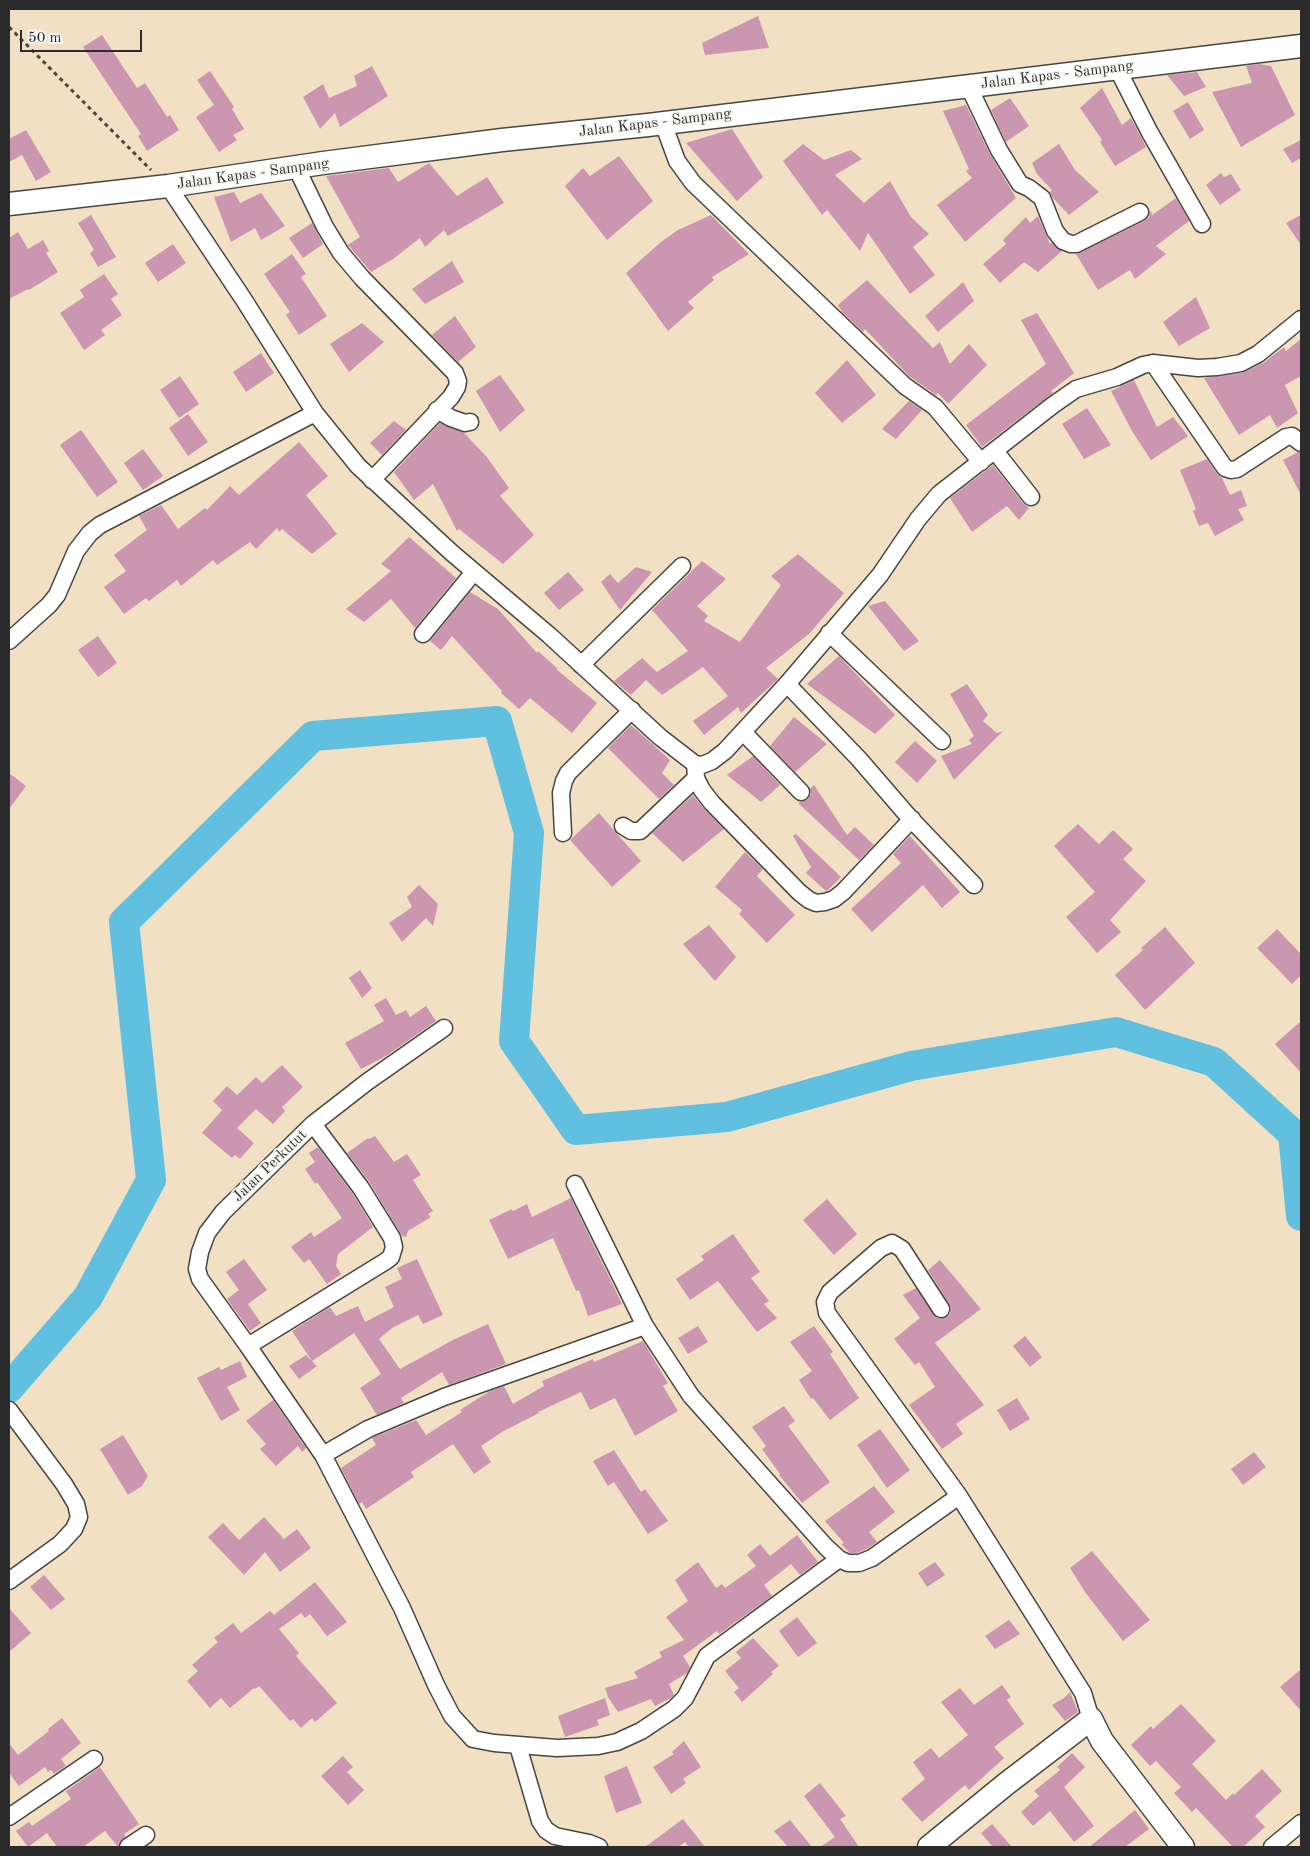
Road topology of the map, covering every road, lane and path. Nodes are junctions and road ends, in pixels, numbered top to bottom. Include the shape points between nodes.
1 (9, 27) edge
2 (1301, 46) edge
3 (1117, 68) junction
4 (968, 85) junction
5 (663, 123) junction
6 (296, 167) junction
7 (168, 186) junction
8 (9, 204) edge
9 (1140, 212) dead end
10 (1202, 224) dead end
11 (1301, 319) edge
12 (1153, 363) junction
13 (437, 410) junction
14 (315, 413) junction
15 (470, 422) dead end
16 (1301, 443) edge
17 (995, 451) junction
18 (981, 462) junction
19 (372, 480) junction
20 (1031, 497) dead end
21 (682, 566) dead end
22 (474, 572) junction
23 (830, 633) junction
24 (423, 634) dead end
25 (9, 641) edge
26 (581, 665) junction
27 (787, 684) junction
28 (632, 710) junction
29 (743, 732) junction
30 (942, 741) dead end
31 (696, 771) junction
32 (801, 792) dead end
33 (912, 819) junction
34 (623, 826) dead end
35 (564, 833) dead end
36 (974, 885) dead end
37 (444, 1028) dead end
38 (313, 1124) junction
39 (575, 1184) dead end
40 (941, 1309) dead end
41 (645, 1326) junction
42 (248, 1346) junction
43 (12, 1414) edge
44 (323, 1455) junction
45 (959, 1496) junction
46 (839, 1559) junction
47 (9, 1582) edge
48 (1091, 1719) junction
49 (518, 1746) junction
50 (94, 1759) dead end
51 (9, 1817) edge
52 (1301, 1823) edge
53 (146, 1835) dead end
54 (128, 1847) edge
55 (599, 1847) edge
56 (929, 1847) edge
57 (1183, 1847) edge
58 (1272, 1847) edge

1 - 7 path
2 - 3 street, Jalan Kapas - Sampang
3 - 4 street, Jalan Kapas - Sampang
3 - 10 street
4 - 5 street, Jalan Kapas - Sampang
4 - 9 street via 999,150 1020,184 1042,198 1063,241 1076,244
5 - 6 street, Jalan Kapas - Sampang
5 - 18 street via 677,161 693,183 904,386 935,408
6 - 7 street, Jalan Kapas - Sampang
6 - 13 street via 341,253 455,373 457,387
7 - 8 street, Jalan Kapas - Sampang
7 - 14 street
11 - 12 street via 1258,354 1241,362 1198,368
12 - 16 street via 1225,468 1237,469 1286,437 1292,436
12 - 17 street via 1067,394
13 - 15 street via 451,418
13 - 19 street
14 - 19 street
14 - 25 street via 100,525 76,551 49,606
17 - 18 street
17 - 20 street
18 - 23 street via 928,505 880,575
19 - 22 street
21 - 26 street
22 - 24 street
22 - 26 street
23 - 27 street
23 - 30 street
26 - 28 street
27 - 29 street
27 - 33 street via 859,758
28 - 31 street
28 - 35 street via 568,773 561,793
29 - 31 street via 725,751
29 - 32 street
31 - 33 street via 707,796 739,832 799,892 816,903 834,899 843,892
31 - 34 street via 640,831 631,831
33 - 36 street
37 - 38 street, Jalan Perkutut
38 - 42 street, Jalan Perkutut via 223,1212 207,1234 200,1252 197,1269 200,1278
38 - 42 street via 361,1188 392,1238 394,1247 386,1262
39 - 41 street
40 - 45 street via 902,1249 892,1244 881,1248 830,1292 825,1302 827,1313
41 - 44 street via 444,1396 368,1429
41 - 46 street via 691,1396
42 - 44 street, Jalan Perkutut
43 - 47 street via 64,1484 76,1504 79,1517 74,1529 60,1544
44 - 49 street, Jalan Perkutut via 402,1608 452,1716 473,1739
45 - 46 street via 872,1558 860,1563
45 - 48 street via 1084,1693
46 - 49 street, Jalan Perkutut via 714,1650 702,1663 685,1698 641,1731 598,1746
48 - 56 street
48 - 57 street via 1102,1741
49 - 55 street via 540,1820 546,1830 555,1836
50 - 51 street
52 - 58 street
53 - 54 street

